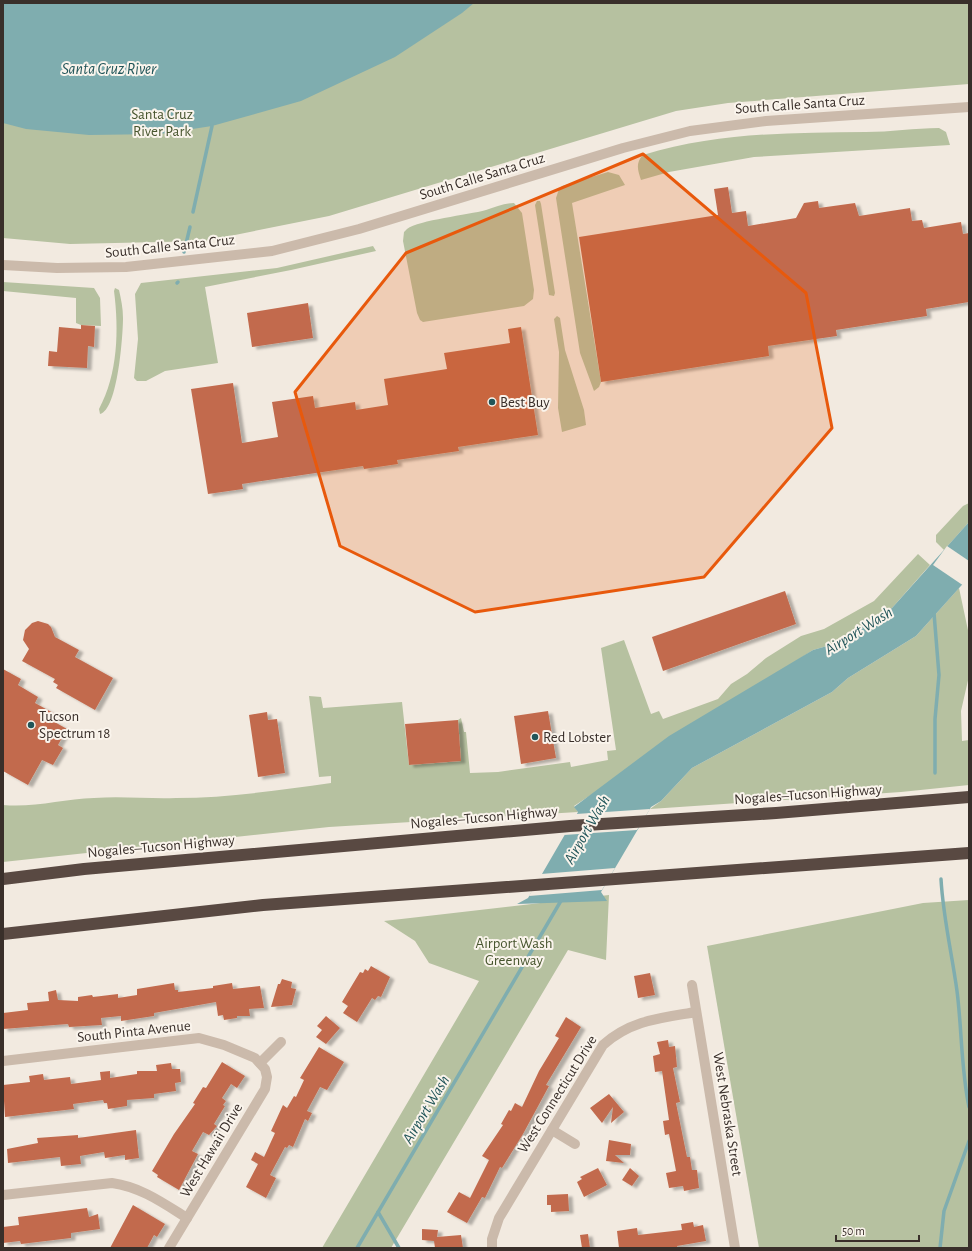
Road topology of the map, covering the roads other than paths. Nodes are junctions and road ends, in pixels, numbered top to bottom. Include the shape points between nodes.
1 (969, 107) edge
2 (3, 265) edge
3 (968, 797) edge
4 (969, 853) edge
5 (3, 879) edge
6 (3, 934) edge
7 (692, 985) dead end
8 (696, 1012) junction
9 (281, 1042) dead end
10 (3, 1060) edge
11 (261, 1064) junction
12 (552, 1130) junction
13 (575, 1144) dead end
14 (3, 1195) edge
15 (187, 1218) junction
16 (169, 1248) edge
17 (492, 1248) edge
18 (735, 1248) edge

1 - 2 street, South Calle Santa Cruz via 766,121 690,131 635,145 366,227 272,250 131,267
3 - 5 highway, Nogales–Tucson Highway via 776,813 570,826 99,868
4 - 6 highway via 263,905
7 - 8 street, West Nebraska Street
8 - 12 street, West Connecticut Drive via 643,1021 616,1033 598,1051
8 - 18 street, West Nebraska Street
9 - 11 street
10 - 11 street, South Pinta Avenue via 199,1038 242,1051
11 - 15 street, West Hawaii Drive via 268,1077 265,1089
12 - 13 street
12 - 17 street, West Connecticut Drive via 499,1218 492,1239
14 - 15 street via 112,1183 128,1186 152,1196
15 - 16 street, West Hawaii Drive

